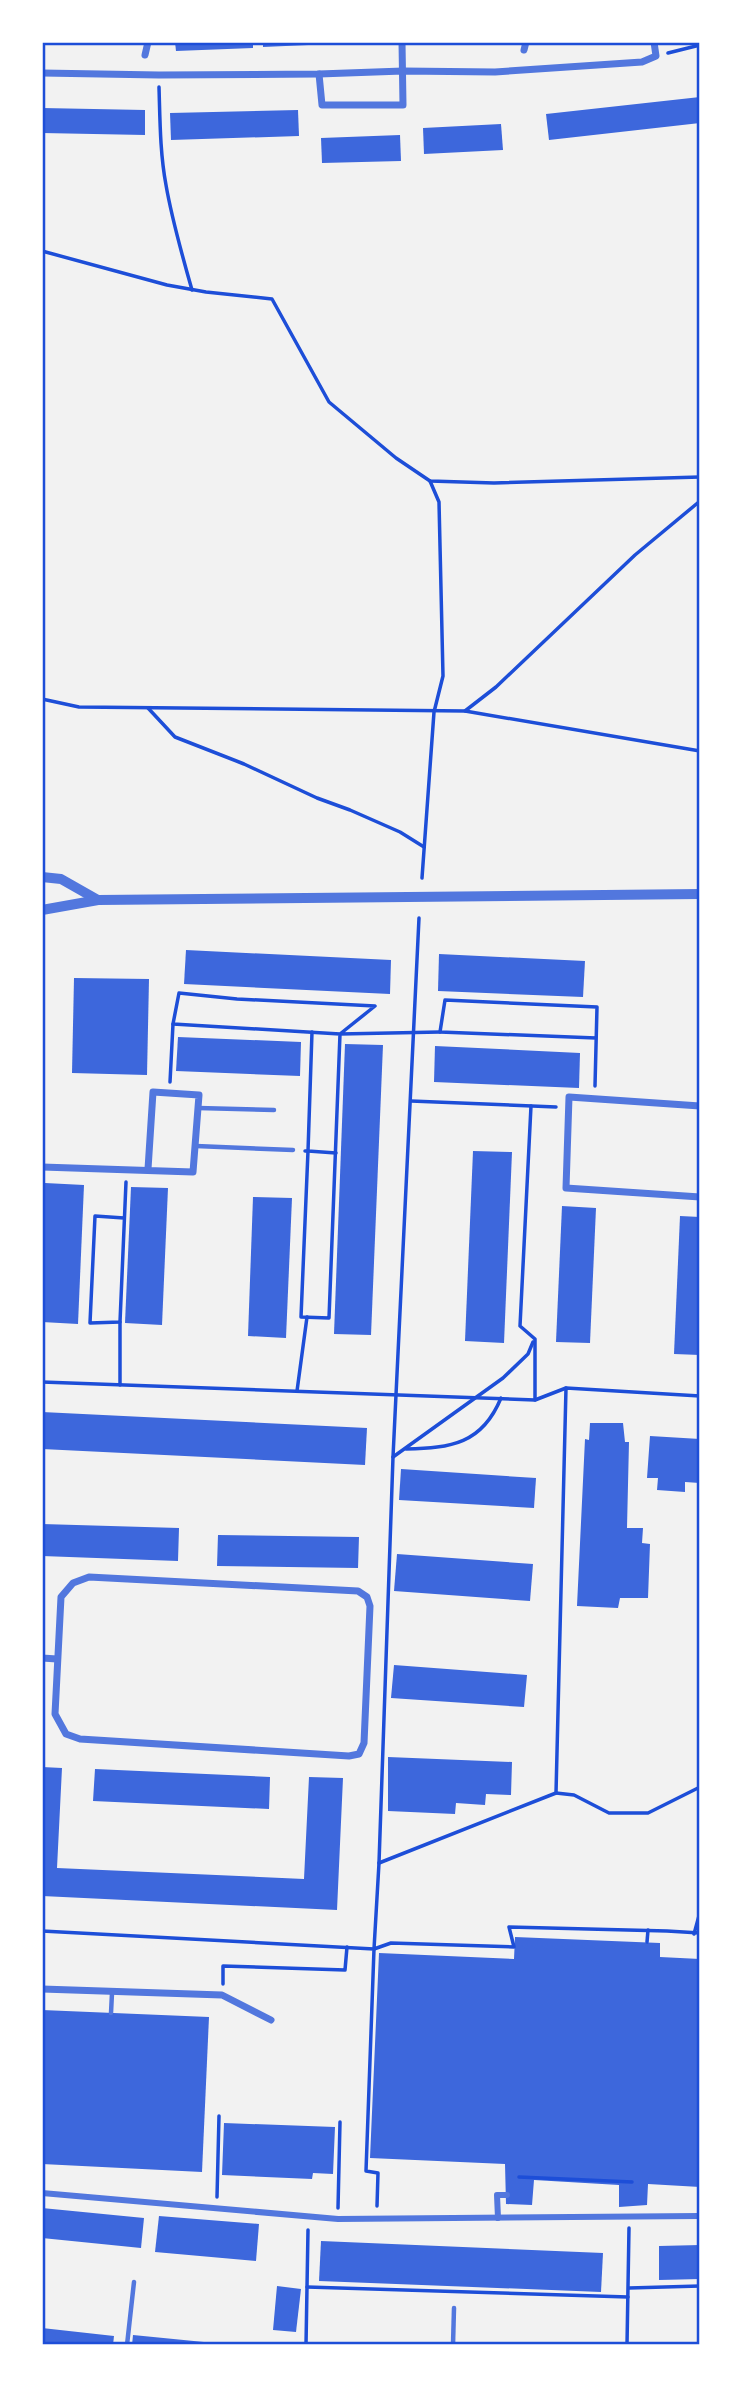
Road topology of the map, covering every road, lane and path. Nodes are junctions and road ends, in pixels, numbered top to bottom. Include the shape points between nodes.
1 (148, 42) edge
2 (402, 42) edge
3 (654, 42) edge
4 (700, 45) edge
5 (145, 55) dead end
6 (656, 56) junction
7 (403, 71) junction
8 (42, 74) edge
9 (319, 74) junction
10 (159, 75) junction
11 (42, 251) edge
12 (192, 290) junction
13 (700, 477) edge
14 (430, 481) junction
15 (700, 501) edge
16 (42, 699) edge
17 (148, 708) junction
18 (465, 711) junction
19 (434, 712) junction
20 (700, 751) edge
21 (424, 847) junction
22 (42, 877) edge
23 (422, 878) dead end
24 (700, 894) edge
25 (98, 900) junction
26 (42, 910) edge
27 (419, 918) dead end
28 (173, 1024) junction
29 (312, 1032) junction
30 (440, 1032) junction
31 (414, 1033) junction
32 (340, 1034) junction
33 (596, 1038) junction
34 (169, 1093) junction
35 (595, 1099) junction
36 (411, 1101) junction
37 (700, 1106) edge
38 (531, 1107) junction
39 (198, 1108) junction
40 (568, 1108) junction
41 (274, 1110) dead end
42 (195, 1146) junction
43 (293, 1150) joint
44 (308, 1151) junction
45 (336, 1153) junction
46 (42, 1167) edge
47 (126, 1169) junction
48 (148, 1170) junction
49 (700, 1197) edge
50 (124, 1217) junction
51 (307, 1317) junction
52 (120, 1322) junction
53 (535, 1339) junction
54 (42, 1382) edge
55 (120, 1385) junction
56 (566, 1388) junction
57 (297, 1391) junction
58 (397, 1394) junction
59 (700, 1396) edge
60 (479, 1397) junction
61 (501, 1398) junction
62 (535, 1400) junction
63 (404, 1449) junction
64 (393, 1457) junction
65 (42, 1658) edge
66 (57, 1659) junction
67 (700, 1787) edge
68 (556, 1793) junction
69 (379, 1863) junction
70 (700, 1912) edge
71 (648, 1930) junction
72 (42, 1931) edge
73 (700, 1933) edge
74 (694, 1934) junction
75 (647, 1942) dead end
76 (347, 1947) junction
77 (374, 1949) junction
78 (42, 1989) edge
79 (112, 1993) junction
80 (222, 1995) junction
81 (111, 2013) dead end
82 (271, 2020) dead end
83 (219, 2116) dead end
84 (340, 2122) dead end
85 (519, 2177) dead end
86 (632, 2182) dead end
87 (42, 2193) edge
88 (507, 2195) dead end
89 (216, 2210) junction
90 (700, 2216) edge
91 (308, 2217) junction
92 (629, 2217) junction
93 (498, 2218) junction
94 (338, 2219) junction
95 (376, 2219) junction
96 (134, 2282) dead end
97 (700, 2286) edge
98 (307, 2287) junction
99 (628, 2288) junction
100 (628, 2297) junction
101 (454, 2308) dead end
102 (127, 2345) edge
103 (306, 2345) edge
104 (453, 2345) edge
105 (627, 2345) edge

1 - 5 street
2 - 7 street
3 - 6 street
4 - 6 path
6 - 7 street via 642,62 495,72
7 - 9 street
7 - 9 street via 403,104 322,105
8 - 10 street
9 - 10 street
10 - 12 path via 166,185
11 - 12 path
12 - 14 path via 272,299 329,402
13 - 14 path via 494,484
14 - 19 path via 439,502 443,676
15 - 18 path
16 - 17 path via 79,707
17 - 19 path
17 - 21 path via 175,737 400,832
18 - 19 path
18 - 20 path
19 - 21 path
21 - 23 path
22 - 25 street via 61,879
24 - 25 street
25 - 26 street
27 - 31 path
28 - 29 path
28 - 32 path via 178,993 375,1006
28 - 34 path
29 - 32 path
29 - 44 path
30 - 31 path
30 - 33 path
30 - 33 path via 445,1000 597,1007
31 - 32 path
31 - 36 path
32 - 45 path
33 - 35 path
34 - 39 street via 199,1095
34 - 48 street via 153,1092
35 - 37 street
35 - 40 street via 569,1097
36 - 38 path
36 - 58 path
38 - 40 path
38 - 53 path via 520,1326
39 - 41 lane
39 - 42 street
40 - 49 street via 566,1188
42 - 43 lane
42 - 48 street via 193,1172
43 - 44 path
44 - 45 path
44 - 51 path via 301,1317
45 - 51 path via 329,1318
46 - 47 street
47 - 48 street
47 - 50 path
50 - 52 path
50 - 52 path via 95,1216 90,1322
51 - 57 path
52 - 55 path
53 - 60 path via 528,1354
53 - 62 path
54 - 55 path
55 - 57 path
56 - 59 path
56 - 62 path
56 - 68 path
57 - 58 path
58 - 60 path
58 - 64 path
60 - 61 path
60 - 63 path
61 - 62 path
61 - 63 path via 494,1415 459,1444
63 - 64 path
64 - 69 path
65 - 66 street
66 - 66 street via 55,1714 66,1734 80,1740 349,1756 359,1754 364,1743 370,1606 358,1591 89,1577 72,1583 61,1597
67 - 68 path via 648,1813 608,1814 574,1795
68 - 69 path
69 - 77 path
70 - 74 path
71 - 74 path
71 - 75 path
71 - 77 path via 509,1927 514,1947 391,1943
72 - 76 path
73 - 74 path
76 - 77 path
76 - 80 path via 345,1970 223,1966
77 - 95 path via 366,2171 378,2173
78 - 79 street
79 - 80 street
79 - 81 lane
80 - 82 street
83 - 89 path
84 - 94 path
85 - 86 path
87 - 89 street
88 - 93 street via 497,2195
89 - 91 street
90 - 92 street
91 - 94 street
91 - 98 path
92 - 93 street
92 - 99 path
93 - 95 street
94 - 95 street
96 - 102 lane
97 - 99 path
98 - 100 path
98 - 103 path
99 - 100 path
100 - 105 path
101 - 104 lane

